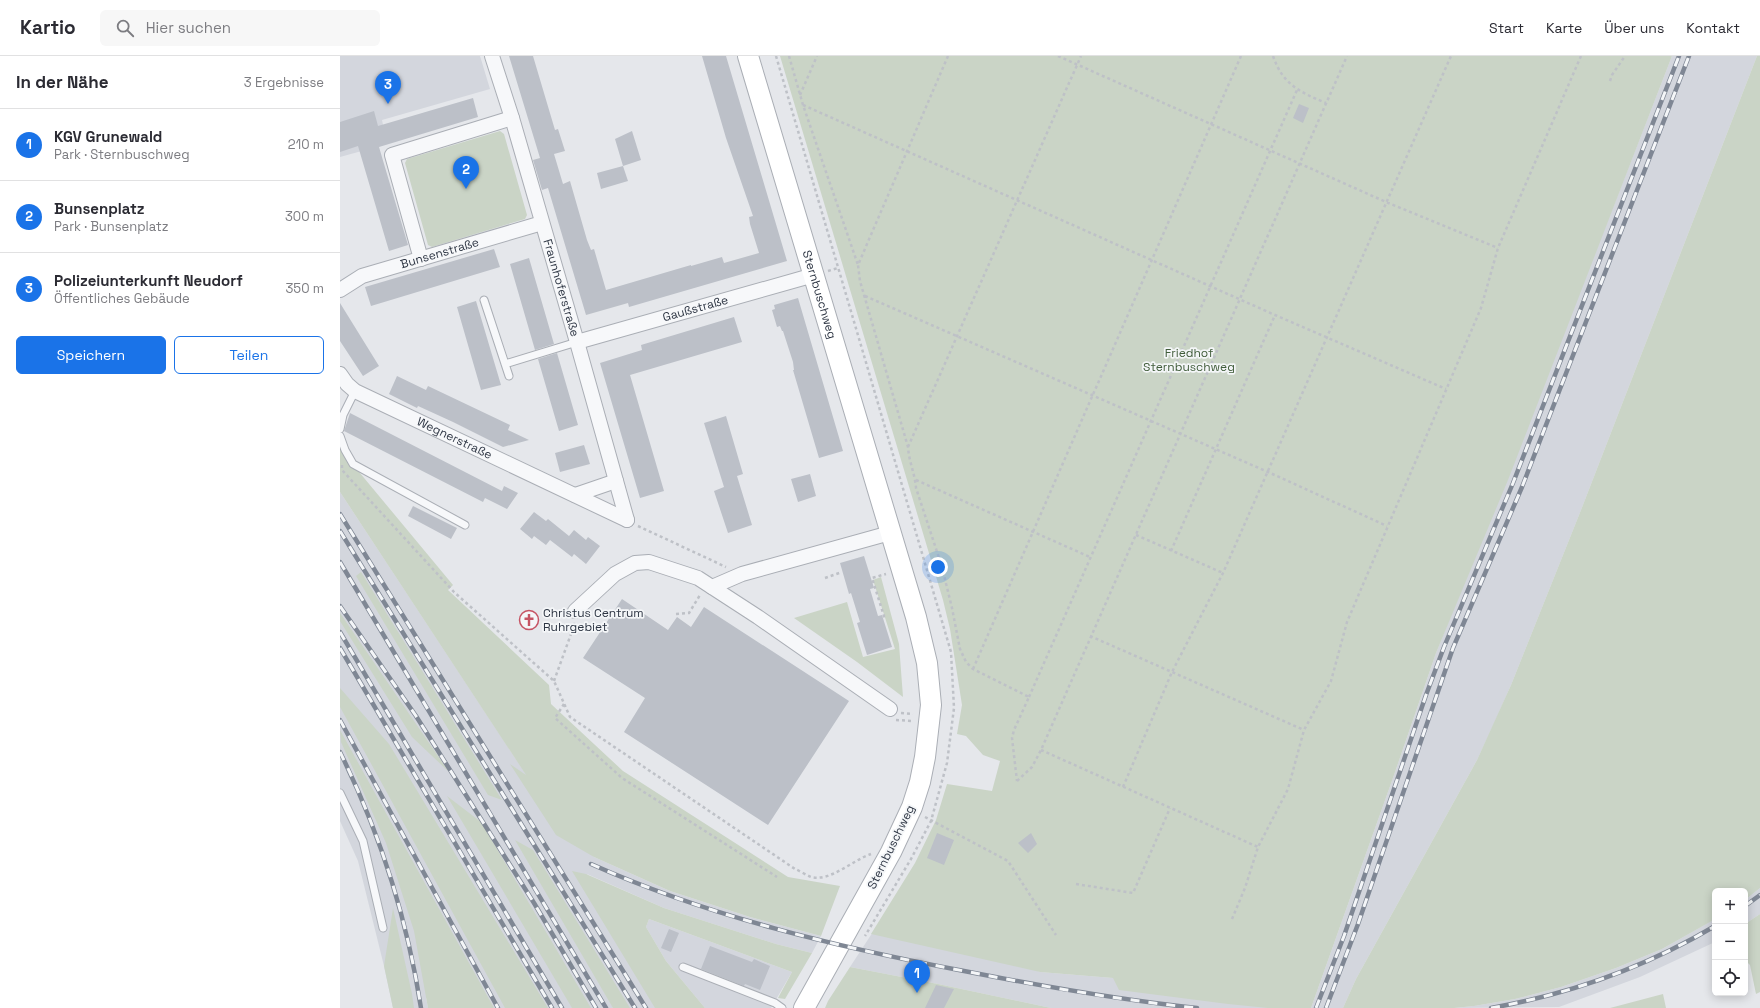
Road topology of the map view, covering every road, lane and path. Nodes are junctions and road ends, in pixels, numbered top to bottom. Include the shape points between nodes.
1 (492, 56) edge
2 (748, 56) edge
3 (776, 56) edge
4 (788, 56) edge
5 (817, 56) edge
6 (948, 56) edge
7 (1058, 56) edge
8 (1081, 56) edge
9 (1242, 56) edge
10 (1274, 56) edge
11 (1347, 56) edge
12 (1451, 56) edge
13 (1581, 56) edge
14 (1625, 56) edge
15 (1077, 64) junction
16 (1610, 81) dead end
17 (1297, 90) junction
18 (800, 95) junction
19 (1326, 103) junction
20 (803, 105) junction
21 (512, 118) junction
22 (1211, 125) junction
23 (1269, 150) junction
24 (907, 151) junction
25 (1299, 163) junction
26 (1017, 200) junction
27 (1386, 202) junction
28 (542, 223) junction
29 (1498, 248) junction
30 (421, 259) junction
31 (1152, 260) junction
32 (858, 265) junction
33 (814, 275) junction
34 (1211, 286) junction
35 (340, 290) edge
36 (865, 296) junction
37 (1240, 299) junction
38 (484, 300) dead end
39 (1275, 315) junction
40 (958, 336) junction
41 (1326, 338) junction
42 (577, 342) junction
43 (505, 364) junction
44 (340, 374) edge
45 (509, 376) dead end
46 (1446, 389) junction
47 (355, 391) junction
48 (1093, 395) junction
49 (1151, 420) junction
50 (340, 429) edge
51 (1180, 434) junction
52 (341, 439) edge
53 (908, 448) junction
54 (1216, 449) junction
55 (1268, 472) junction
56 (916, 480) junction
57 (616, 481) junction
58 (575, 495) junction
59 (627, 520) junction
60 (465, 525) dead end
61 (1387, 526) junction
62 (1033, 531) junction
63 (890, 533) junction
64 (1136, 535) junction
65 (1171, 551) junction
66 (1090, 557) junction
67 (728, 568) dead end
68 (842, 572) dead end
69 (1223, 573) junction
70 (886, 574) dead end
71 (825, 578) dead end
72 (707, 590) junction
73 (575, 611) joint
74 (676, 614) dead end
75 (883, 617) dead end
76 (1090, 636) junction
77 (973, 669) junction
78 (1172, 672) junction
79 (554, 681) junction
80 (1029, 697) junction
81 (564, 704) junction
82 (895, 714) junction
83 (913, 721) junction
84 (913, 725) dead end
85 (1304, 730) junction
86 (1041, 750) junction
87 (946, 763) dead end
88 (1122, 787) junction
89 (340, 793) edge
90 (912, 807) junction
91 (1170, 808) junction
92 (1258, 847) junction
93 (879, 851) junction
94 (868, 860) dead end
95 (777, 877) dead end
96 (1076, 884) dead end
97 (1232, 919) dead end
98 (383, 928) dead end
99 (1056, 935) dead end
100 (683, 967) dead end
101 (782, 1008) edge
102 (804, 1008) edge

1 - 21 street, Fraunhoferstraße
2 - 33 main road, Sternbuschweg
3 - 87 path via 951,652 954,708
4 - 18 path
5 - 18 path
6 - 24 path
7 - 15 path
8 - 15 path
9 - 22 path
10 - 17 path via 1284,77
11 - 19 path
12 - 27 path
13 - 29 path
14 - 16 path
15 - 22 path
15 - 26 path
17 - 19 path
17 - 23 path
18 - 20 path
19 - 25 path
20 - 24 path
20 - 32 path
21 - 28 street, Fraunhoferstraße
21 - 30 street via 392,155
22 - 23 path
22 - 31 path
23 - 25 path
23 - 34 path
24 - 26 path
24 - 32 path
25 - 27 path
25 - 37 path
26 - 31 path
26 - 40 path
27 - 29 path
27 - 41 path
28 - 30 street, Bunsenstraße
28 - 42 street, Fraunhoferstraße
29 - 46 path via 1481,308
30 - 35 street, Bunsenstraße via 362,276
31 - 34 path
31 - 48 path
32 - 36 path
33 - 42 street, Gaußstraße
33 - 63 main road, Sternbuschweg
34 - 37 path
34 - 49 path
36 - 40 path
36 - 53 path
37 - 39 path
37 - 51 path
38 - 43 lane
39 - 41 path
39 - 54 path
40 - 48 path
40 - 53 path
41 - 46 path
41 - 55 path
42 - 43 lane
42 - 57 street, Fraunhoferstraße
43 - 45 lane
44 - 47 street, Wegnerstraße
46 - 61 path
47 - 50 lane via 343,415
47 - 58 street, Wegnerstraße
48 - 49 path
48 - 62 path
49 - 51 path
49 - 66 path
51 - 54 path
51 - 64 path
52 - 60 lane via 353,464
52 - 79 path via 342,470 454,592
53 - 56 path via 908,458
54 - 55 path
54 - 65 path
55 - 61 path
55 - 69 path
56 - 62 path
56 - 77 path via 916,488 942,567 960,649 966,662
57 - 58 street
57 - 59 street, Fraunhoferstraße
58 - 59 street, Wegnerstraße
59 - 67 path
61 - 85 path via 1347,622 1330,681
62 - 66 path
62 - 77 path
63 - 72 street via 742,574
63 - 90 main road, Sternbuschweg via 916,617 930,682 931,705 926,750
64 - 65 path
64 - 76 path
65 - 69 path
66 - 80 path
68 - 71 path
69 - 78 path
70 - 75 path via 872,578
72 - 73 street via 698,578 649,562 635,563 615,574
72 - 74 path via 689,613
72 - 82 street via 765,621
73 - 79 path via 577,618
76 - 78 path
76 - 86 path
77 - 80 path
78 - 85 path
78 - 88 path
79 - 81 path
80 - 86 path via 1012,738 1017,781 1032,767
81 - 93 path via 570,717 812,877 829,876 859,858
81 - 95 path via 555,718 622,778
82 - 83 path
82 - 83 path via 913,714
83 - 84 path
85 - 92 path via 1288,789
86 - 88 path
88 - 91 path
89 - 98 lane via 362,841
90 - 93 main road, Sternbuschweg
90 - 99 path via 931,821 1008,861
91 - 92 path
91 - 96 path via 1133,893
92 - 97 path via 1246,888
93 - 94 path
93 - 102 main road, Sternbuschweg
100 - 101 lane

